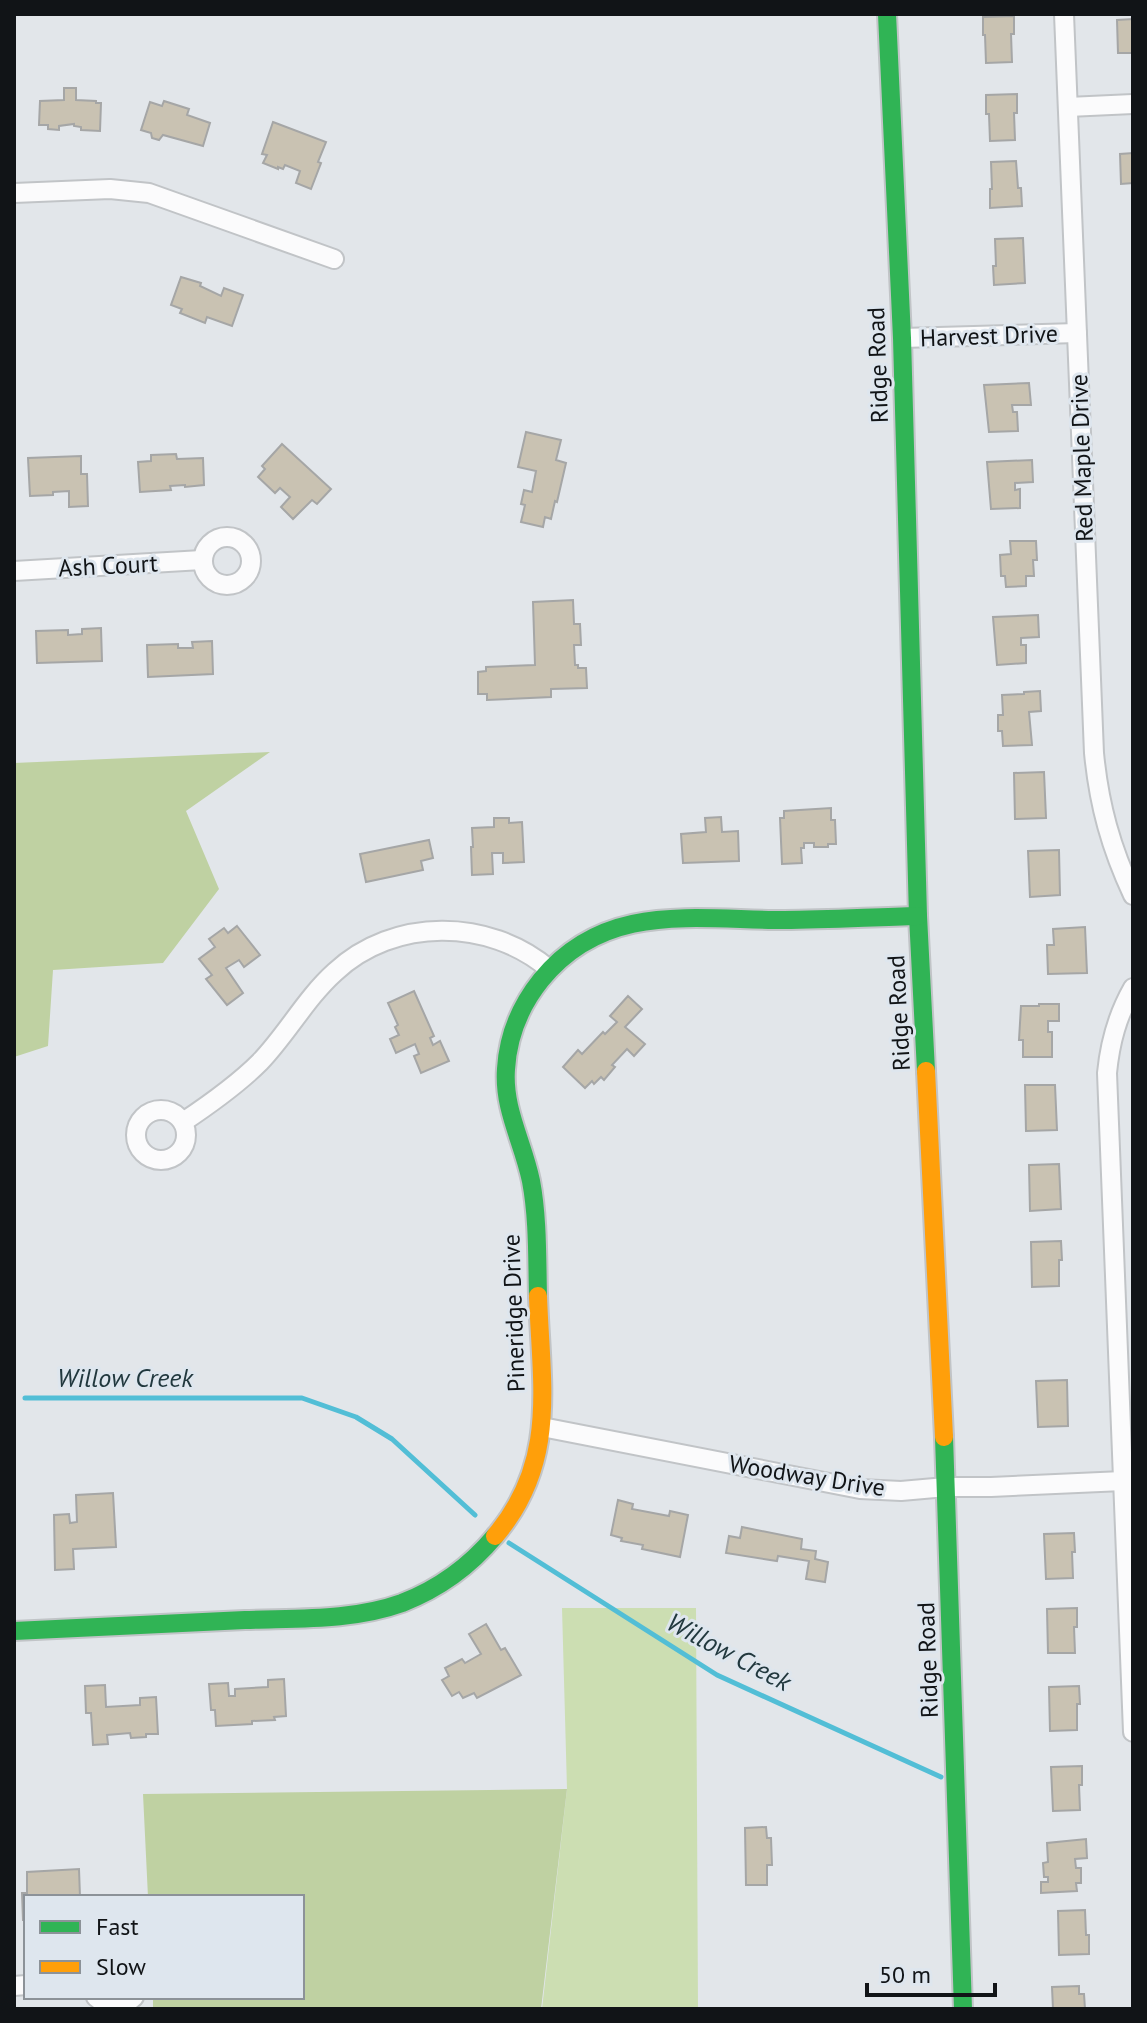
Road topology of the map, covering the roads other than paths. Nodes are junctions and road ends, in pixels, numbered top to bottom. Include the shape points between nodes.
1 (887, 14) edge
2 (1064, 14) edge
3 (1133, 104) edge
4 (1068, 107) junction
5 (14, 193) edge
6 (334, 259) dead end
7 (1077, 333) junction
8 (902, 338) junction
9 (202, 560) dead end
10 (14, 571) edge
11 (1133, 895) edge
12 (918, 916) junction
13 (549, 969) junction
14 (1133, 988) edge
15 (183, 1122) dead end
16 (1124, 1282) edge
17 (542, 1427) junction
18 (1123, 1481) junction
19 (946, 1487) junction
20 (14, 1631) edge
21 (1133, 1732) edge
22 (98, 1999) edge
23 (132, 1999) edge
24 (963, 2009) edge

1 - 8 street, Ridge Road
2 - 4 street, Red Maple Drive
3 - 4 street
4 - 7 street, Red Maple Drive
5 - 6 street via 149,193
7 - 8 street, Harvest Drive
7 - 11 street, Red Maple Drive via 1097,786 1105,826
8 - 12 street, Ridge Road
9 - 10 street, Ash Court
12 - 13 street, Pineridge Drive via 624,924 584,940
12 - 19 street, Ridge Road
13 - 15 street via 532,954 481,934 423,932 379,943 336,971 259,1062
13 - 17 street, Pineridge Drive via 517,1017 506,1066 509,1110 532,1185
14 - 16 street via 1114,1028 1107,1073
16 - 18 street
17 - 19 street, Woodway Drive via 860,1489
17 - 20 street, Pineridge Drive via 527,1485 493,1541 458,1573 419,1596 360,1614
18 - 19 street, Woodway Drive
18 - 21 street
19 - 24 street, Ridge Road
22 - 23 street via 117,2007

